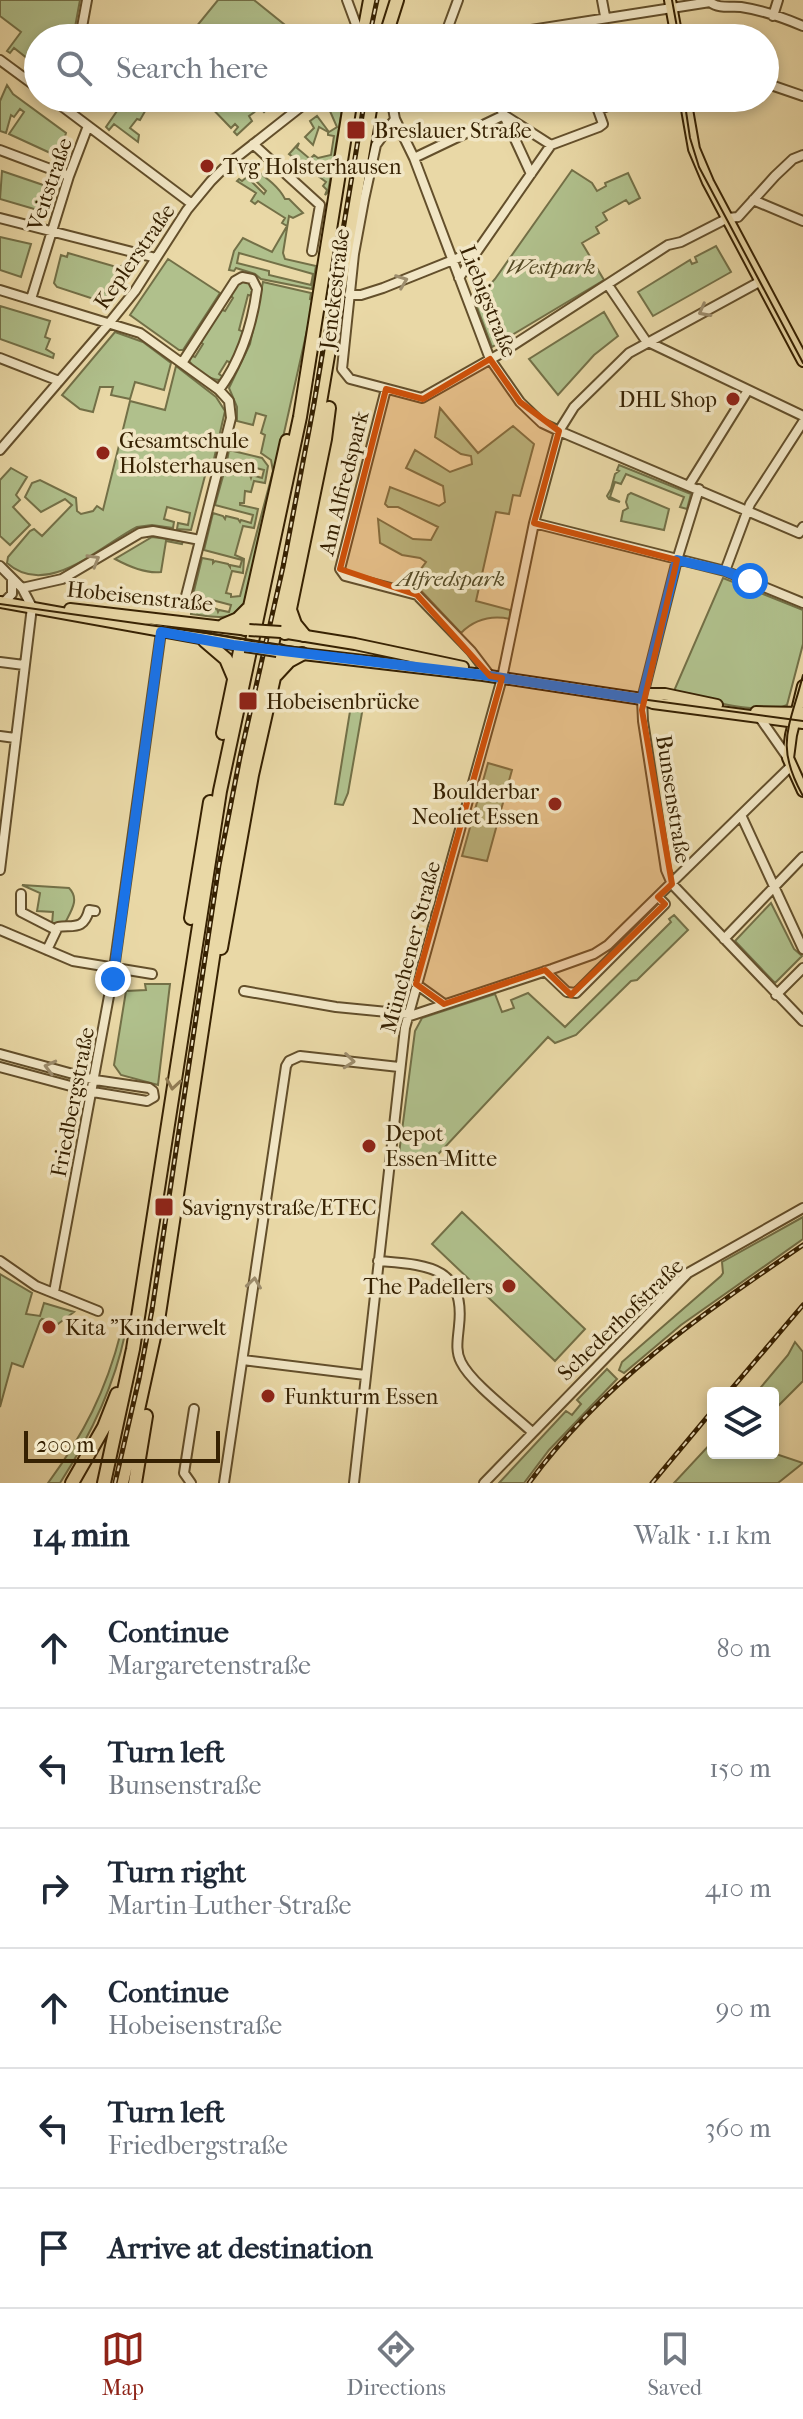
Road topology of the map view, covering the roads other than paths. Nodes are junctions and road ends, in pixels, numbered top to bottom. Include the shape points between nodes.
1 (87, 0) edge
2 (347, 0) edge
3 (370, 0) edge
4 (389, 0) edge
5 (397, 0) edge
6 (458, 0) edge
7 (602, 0) edge
8 (778, 0) edge
9 (710, 1) edge
10 (671, 4) edge
11 (605, 16) junction
12 (773, 16) junction
13 (83, 24) edge
14 (356, 24) edge
15 (363, 24) edge
16 (386, 24) edge
17 (389, 24) edge
18 (449, 24) edge
19 (566, 24) edge
20 (675, 24) edge
21 (803, 26) edge
22 (0, 60) edge
23 (24, 78) edge
24 (779, 88) edge
25 (803, 96) edge
26 (70, 112) edge
27 (294, 112) edge
28 (349, 112) edge
29 (370, 112) edge
30 (394, 112) edge
31 (503, 112) edge
32 (599, 112) edge
33 (687, 112) edge
34 (504, 115) junction
35 (395, 119) junction
36 (88, 126) junction
37 (253, 144) junction
38 (551, 145) junction
39 (0, 150) edge
40 (803, 155) edge
41 (414, 158) junction
42 (531, 174) junction
43 (69, 176) junction
44 (753, 200) junction
45 (192, 204) junction
46 (0, 218) edge
47 (728, 218) junction
48 (803, 221) edge
49 (51, 231) junction
50 (478, 250) junction
51 (312, 251) dead end
52 (156, 258) junction
53 (452, 260) junction
54 (459, 278) junction
55 (761, 281) junction
56 (608, 285) junction
57 (0, 290) edge
58 (349, 295) junction
59 (31, 299) junction
60 (110, 322) junction
61 (336, 323) junction
62 (315, 325) junction
63 (646, 341) junction
64 (0, 358) edge
65 (490, 359) junction
66 (803, 361) edge
67 (182, 363) junction
68 (350, 379) joint
69 (59, 381) junction
70 (386, 389) junction
71 (219, 390) junction
72 (748, 390) junction
73 (803, 416) edge
74 (802, 426) edge
75 (559, 431) junction
76 (0, 450) edge
77 (689, 485) junction
78 (699, 489) junction
79 (748, 509) junction
80 (534, 523) junction
81 (801, 530) edge
82 (200, 540) junction
83 (677, 560) junction
84 (0, 566) edge
85 (725, 571) junction
86 (12, 578) junction
87 (22, 588) junction
88 (185, 600) dead end
89 (2, 602) edge
90 (803, 603) edge
91 (250, 606) junction
92 (32, 607) junction
93 (290, 610) junction
94 (224, 625) junction
95 (247, 629) junction
96 (161, 632) junction
97 (283, 632) junction
98 (304, 635) junction
99 (205, 641) junction
100 (243, 646) junction
101 (278, 651) junction
102 (471, 651) junction
103 (302, 654) junction
104 (0, 662) edge
105 (24, 665) junction
106 (460, 666) junction
107 (492, 677) junction
108 (234, 678) junction
109 (274, 678) junction
110 (803, 686) edge
111 (642, 699) junction
112 (760, 718) junction
113 (799, 718) edge
114 (0, 736) edge
115 (15, 738) junction
116 (789, 763) junction
117 (803, 791) edge
118 (741, 815) junction
119 (803, 857) edge
120 (0, 870) edge
121 (672, 884) junction
122 (774, 888) junction
123 (21, 894) dead end
124 (658, 897) junction
125 (95, 911) dead end
126 (0, 930) edge
127 (56, 930) junction
128 (724, 939) junction
129 (803, 949) edge
130 (47, 950) junction
131 (803, 968) edge
132 (114, 969) junction
133 (545, 971) junction
134 (152, 974) dead end
135 (416, 984) junction
136 (244, 991) dead end
137 (776, 995) junction
138 (205, 1001) junction
139 (444, 1004) junction
140 (408, 1013) junction
141 (803, 1021) edge
142 (179, 1046) junction
143 (0, 1054) edge
144 (0, 1067) edge
145 (399, 1067) junction
146 (95, 1080) junction
147 (93, 1092) junction
148 (803, 1208) edge
149 (0, 1261) edge
150 (378, 1261) junction
151 (54, 1292) junction
152 (98, 1311) dead end
153 (159, 1314) junction
154 (133, 1349) junction
155 (243, 1360) junction
156 (365, 1375) junction
157 (194, 1409) dead end
158 (532, 1432) junction
159 (72, 1483) edge
160 (104, 1483) edge
161 (122, 1483) edge
162 (135, 1483) edge
163 (191, 1483) edge
164 (224, 1483) edge
165 (354, 1483) edge
166 (484, 1483) edge

1 - 13 street
2 - 14 street
3 - 15 highway
4 - 16 highway
5 - 17 highway
6 - 18 street
7 - 11 street
8 - 12 street
9 - 10 street
9 - 12 street
10 - 11 street
10 - 20 main road
11 - 19 street
12 - 21 street
22 - 23 street
24 - 25 street
26 - 36 street
27 - 37 street, Keplerstraße
28 - 62 highway
29 - 61 highway
30 - 35 street, Liebigstraße
31 - 34 street
32 - 38 street via 603,124
33 - 47 main road via 694,149
34 - 38 street
34 - 41 street
34 - 42 street
35 - 41 street, Liebigstraße
35 - 58 street, Jenckestraße via 376,145 362,199
36 - 43 street, Veitstraße
36 - 45 street
37 - 45 street, Keplerstraße
37 - 51 street via 320,205
38 - 42 street
39 - 43 street
40 - 44 street, Am Alfredspark
41 - 53 street, Liebigstraße
42 - 50 street
43 - 49 street, Veitstraße
44 - 47 street, Am Alfredspark via 738,217
44 - 48 street
45 - 52 street, Keplerstraße
46 - 49 street
47 - 55 main road
47 - 56 street, Am Alfredspark via 668,245
49 - 52 street
49 - 59 street, Veitstraße
50 - 53 street
50 - 54 street
52 - 60 street, Keplerstraße
53 - 54 street, Liebigstraße
58 -> 53 street via 383,288
54 - 65 street, Liebigstraße
55 -> 63 street
55 - 66 main road
56 - 63 street
56 - 65 street, Am Alfredspark
57 - 59 street
58 - 68 street, Jenckestraße via 342,369
59 - 60 street
60 - 67 street via 140,333
60 - 69 street, Keplerstraße
61 - 93 highway via 325,439
61 - 138 highway via 303,502 240,785
62 - 91 highway
62 - 142 highway via 286,492 220,791
63 - 72 street
63 - 75 street via 608,371
64 - 69 street
65 - 70 street, Am Alfredspark via 426,397
65 - 75 street, Liebigstraße via 520,402
67 - 71 street
67 - 71 street via 235,281 252,279 257,289 248,332
68 - 70 street, Am Alfredspark
69 - 76 street, Keplerstraße
70 - 102 street, Am Alfredspark via 340,569 345,576 417,595
71 - 82 street via 229,401 231,418
72 - 73 street
72 - 77 street
74 - 79 street
75 - 77 street, Liebigstraße
75 - 80 street, Münchener Straße
77 - 78 street, Liebigstraße
78 - 79 street, Liebigstraße
78 - 83 street, Bunsenstraße
79 - 81 street, Liebigstraße
79 - 85 street
80 - 83 street
80 - 107 street, Münchener Straße
87 -> 82 street via 62,579 144,532
82 - 88 street
83 - 85 street
83 - 111 street, Bunsenstraße
84 - 86 street
85 - 90 street
86 - 87 street
86 - 89 street via 12,594
87 - 92 street
89 - 92 main road, Hobeisenstraße
91 - 94 highway
91 - 95 highway
92 - 94 main road, Hobeisenstraße
92 - 96 main road, Hobeisenstraße
92 - 105 street
93 - 97 highway
93 - 98 highway
94 - 95 main road, Hobeisenstraße
95 - 97 main road, Hobeisenstraße, bridge
95 - 100 main road
96 - 99 main road, Hobeisenstraße
96 - 132 street, Friedbergstraße
97 - 98 main road, Hobeisenstraße
97 - 101 main road
98 - 106 main road, Hobeisenstraße
99 - 100 main road, Hobeisenstraße
99 - 108 highway via 226,659
100 - 101 main road, Hobeisenstraße, bridge
100 - 108 highway
101 - 103 main road, Hobeisenstraße
101 - 109 highway
102 - 106 street
102 - 107 street, Am Alfredspark
103 - 107 main road, Hobeisenstraße
103 - 109 highway
104 - 105 street
105 - 115 street
106 - 107 main road, Hobeisenstraße
107 - 111 main road
107 - 135 street, Münchener Straße
108 - 142 highway via 185,956
109 - 138 highway via 217,966
110 - 113 main road
111 - 112 main road
111 - 113 main road via 659,693
111 - 121 street, Bunsenstraße
112 - 113 main road
112 - 116 street
113 - 116 main road
114 - 115 street
115 - 120 street
116 - 117 main road
116 - 118 street
118 - 121 street
118 - 122 street
119 - 122 street
121 - 124 street
121 - 128 street, Bunsenstraße
122 - 128 street
122 - 129 street
123 - 127 street via 21,912
124 - 133 street via 608,945
124 - 133 street via 665,904 576,993 567,992
125 - 127 street via 89,910 78,927
126 - 130 street
127 - 130 street
128 - 137 street, Bunsenstraße
130 - 132 street
131 - 137 street
132 - 134 street
132 - 146 street, Friedbergstraße
133 - 139 street
135 - 139 street
135 - 140 street, Münchener Straße
136 - 140 street
137 - 141 street, Bunsenstraße
138 - 153 highway
139 - 140 street
140 - 145 street, Münchener Straße
142 -> 154 highway
146 -> 143 street
144 - 147 street
145 - 150 street, Münchener Straße
155 -> 145 street via 286,1066 300,1056
146 - 147 street, Friedbergstraße
146 - 147 street via 149,1088 154,1097 147,1101
147 - 151 street, Friedbergstraße
148 - 158 street, Schederhofstraße via 688,1273
149 - 151 street
150 - 156 street, Münchener Straße
150 - 158 street via 427,1266 448,1278 461,1301 460,1361
151 - 152 street
153 - 161 highway
153 - 162 highway
154 - 159 highway via 104,1427
154 - 160 highway
155 - 156 street
155 - 164 street
156 - 165 street, Münchener Straße
157 - 163 street via 184,1473
158 - 166 street, Schederhofstraße

